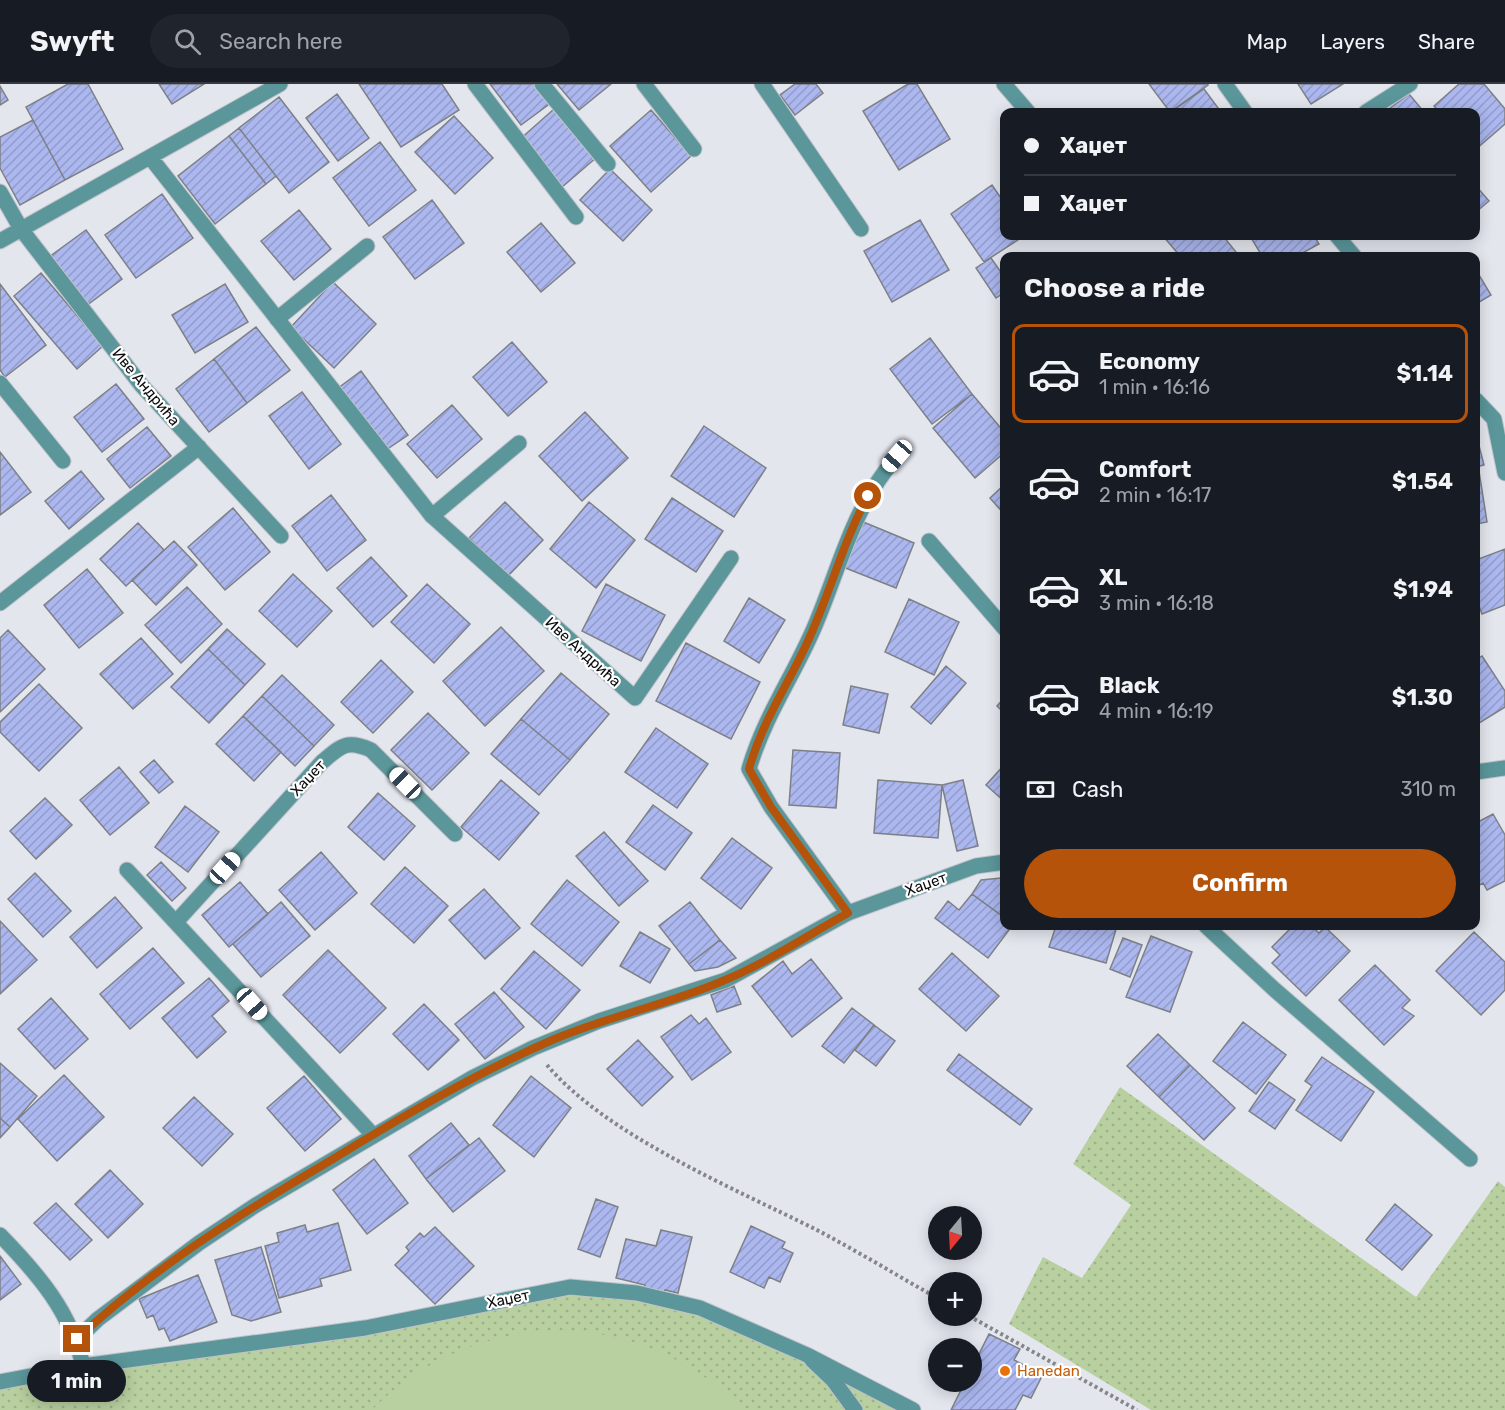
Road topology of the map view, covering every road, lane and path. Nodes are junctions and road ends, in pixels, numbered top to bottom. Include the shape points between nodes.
1 (280, 84) edge
2 (475, 84) edge
3 (542, 84) edge
4 (644, 84) edge
5 (762, 84) edge
6 (1004, 84) edge
7 (1225, 84) edge
8 (1410, 84) edge
9 (1025, 108) edge
10 (1242, 108) edge
11 (1372, 108) edge
12 (694, 149) dead end
13 (150, 157) junction
14 (608, 164) dead end
15 (0, 192) edge
16 (576, 217) dead end
17 (21, 229) junction
18 (861, 229) dead end
19 (1340, 240) edge
20 (0, 241) edge
21 (367, 246) dead end
22 (1351, 252) edge
23 (277, 319) junction
24 (0, 383) edge
25 (1480, 404) edge
26 (519, 443) dead end
27 (198, 447) junction
28 (897, 456) dead end
29 (63, 461) dead end
30 (1505, 473) edge
31 (432, 516) junction
32 (281, 536) dead end
33 (929, 541) dead end
34 (731, 558) dead end
35 (0, 603) edge
36 (1000, 623) edge
37 (1480, 768) edge
38 (1505, 768) edge
39 (455, 834) dead end
40 (1000, 863) edge
41 (127, 870) dead end
42 (848, 913) junction
43 (176, 922) junction
44 (1210, 930) edge
45 (533, 1048) junction
46 (373, 1135) junction
47 (1470, 1159) dead end
48 (0, 1235) edge
49 (928, 1293) edge
50 (982, 1323) edge
51 (77, 1339) junction
52 (807, 1355) junction
53 (83, 1366) junction
54 (0, 1382) edge
55 (855, 1410) edge
56 (913, 1410) edge
57 (1137, 1410) edge

1 - 13 street
2 - 16 street
3 - 14 street
4 - 12 street
5 - 18 street
6 - 9 street
7 - 10 street
8 - 11 street
13 - 17 street
13 - 23 street, Иве Андрића
15 - 17 street, Иве Андрића
17 - 20 street
17 - 27 street, Иве Андрића via 141,386
19 - 22 street
21 - 23 street
23 - 31 street, Иве Андрића
24 - 29 street
25 - 30 street via 1494,419
26 - 31 street
27 - 32 street, Иве Андрића
27 - 35 street
28 - 42 street via 876,481 852,525 814,629 759,735 749,769 771,807
31 - 34 street, Иве Андрића via 635,698
33 - 36 street
37 - 38 street
39 - 43 street, Хаџет via 371,750 355,743 340,747
40 - 42 street, Хаџет via 976,866
41 - 43 street
42 - 45 street, Хаџет via 726,980 598,1021
43 - 46 street
44 - 47 street
45 - 46 street, Хаџет
45 - 49 path via 556,1075 604,1115 676,1160 820,1232
46 - 51 street, Хаџет via 199,1243
48 - 51 street via 45,1285
50 - 57 path
51 - 53 street
52 - 53 street, Хаџет via 700,1308 637,1293 570,1287 365,1328
52 - 55 street via 833,1380
52 - 56 street, Хаџет
53 - 54 street, Хаџет

